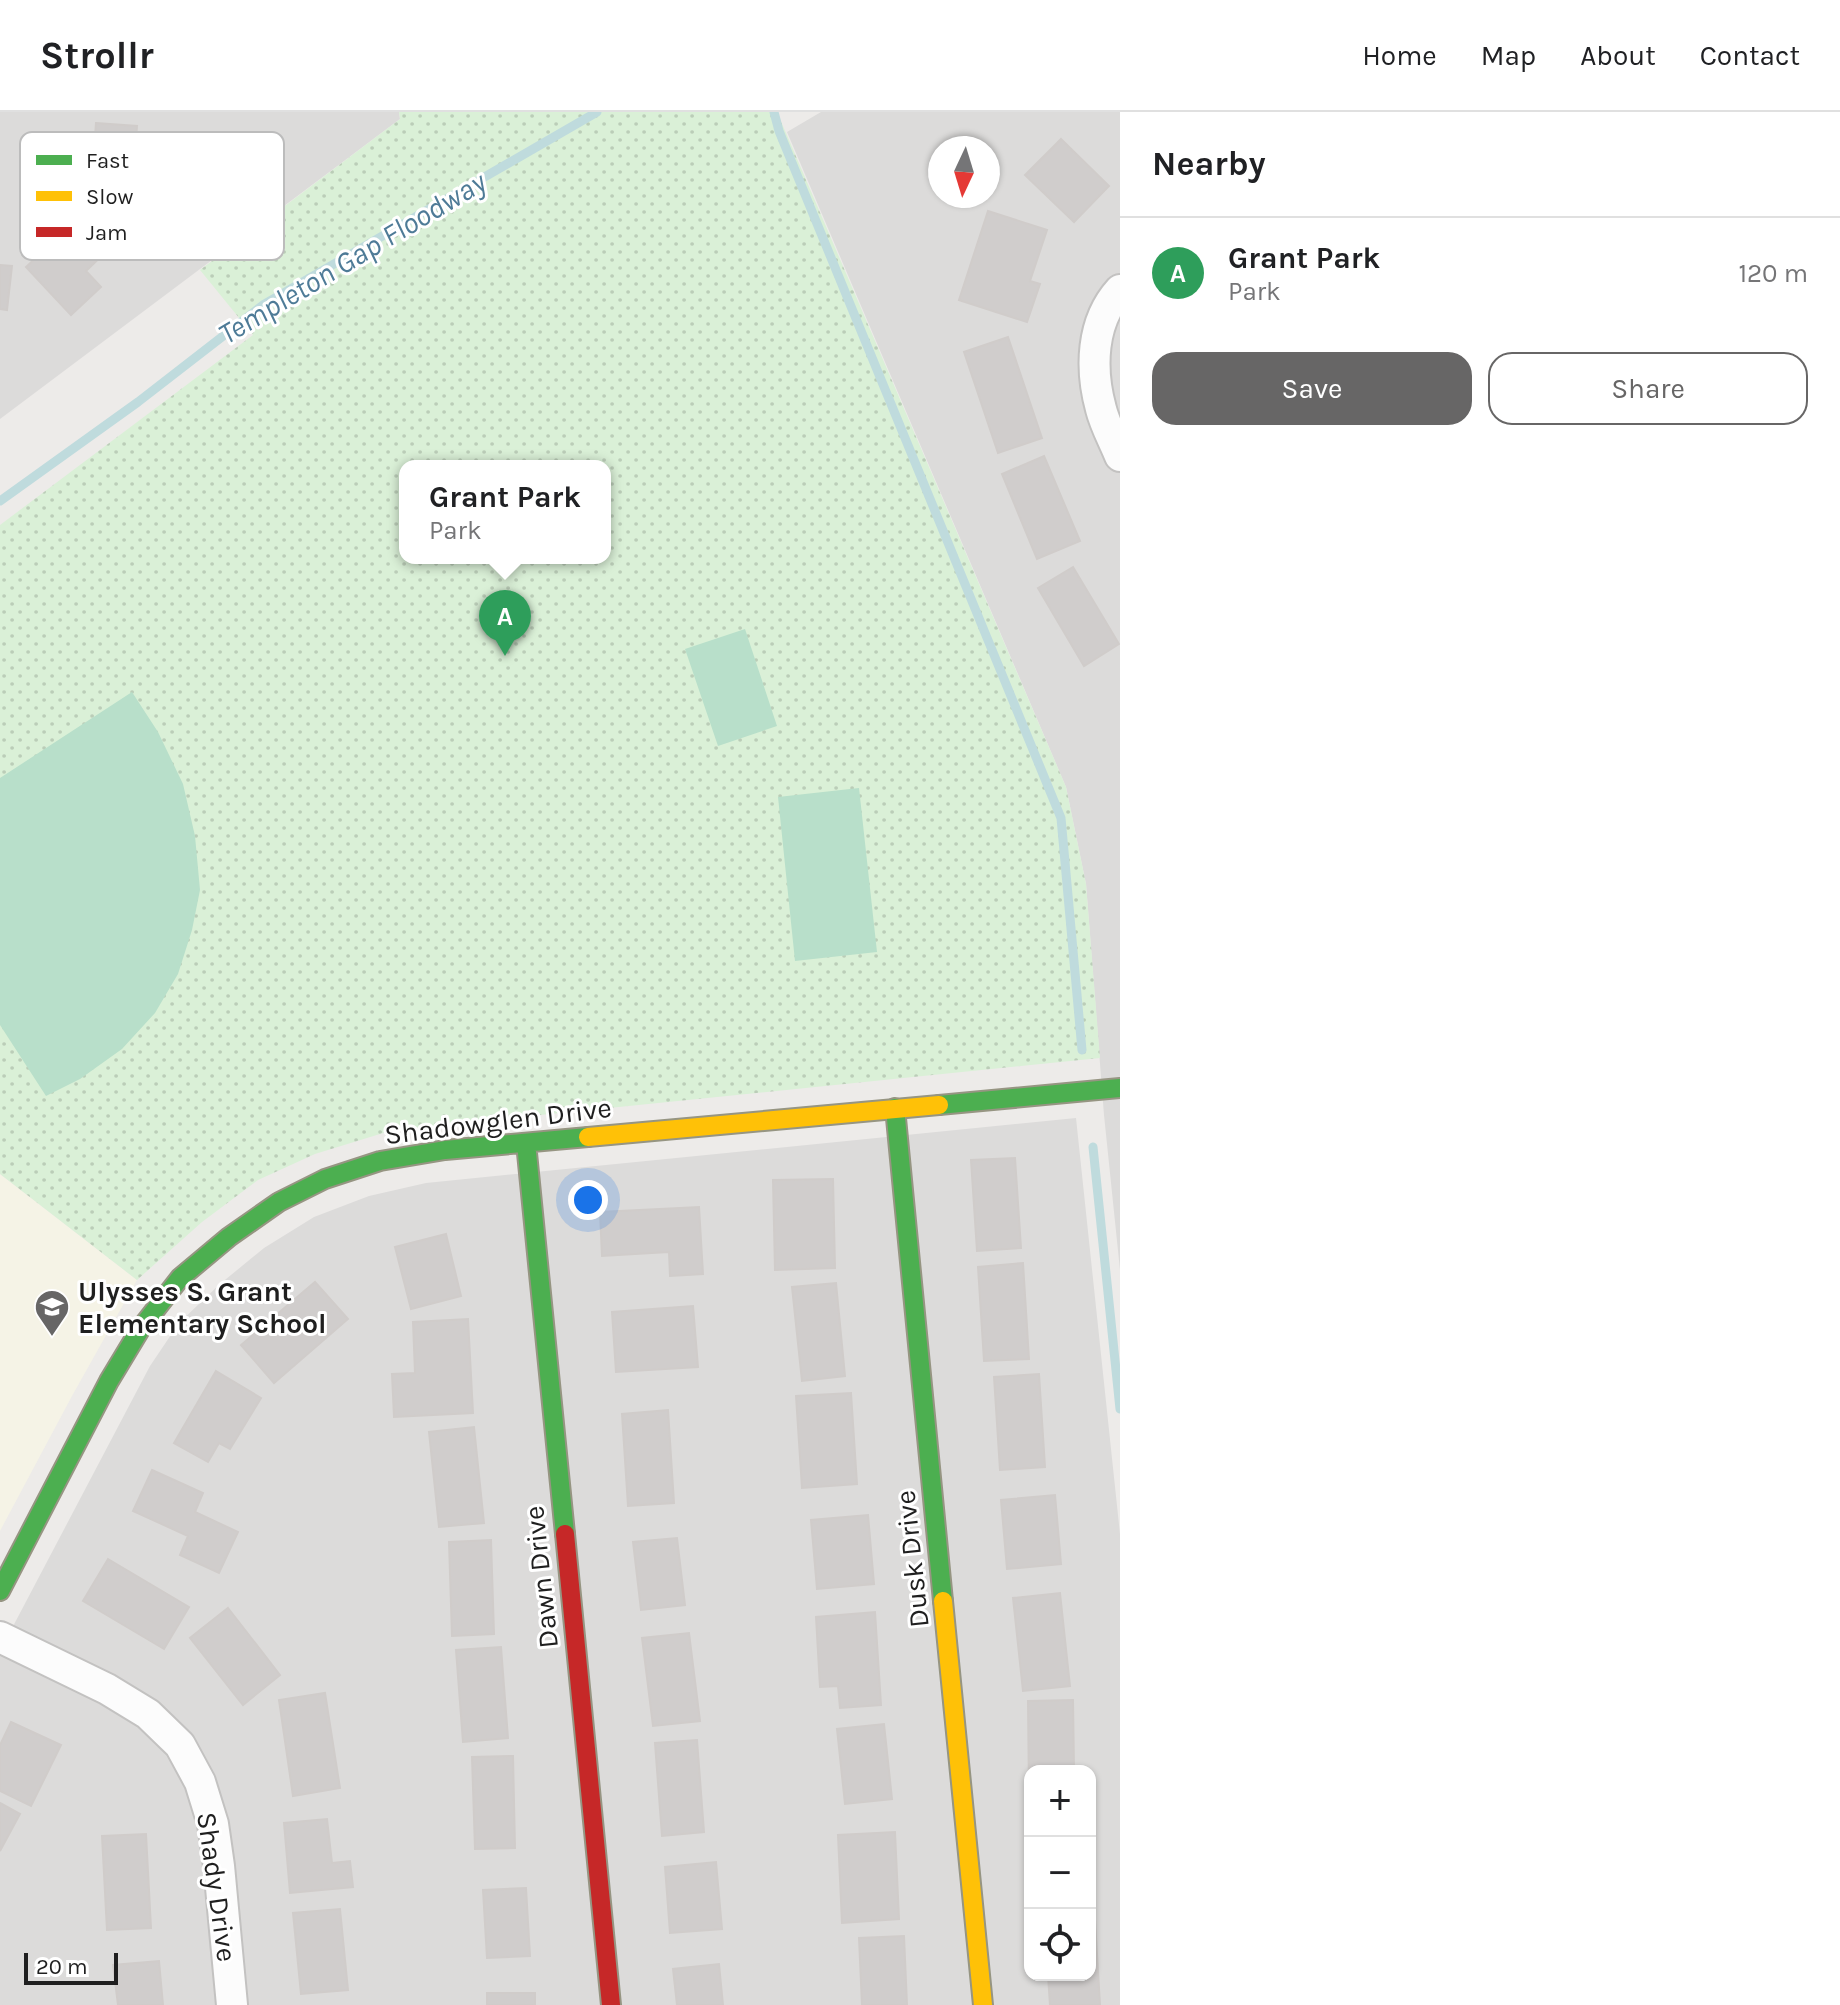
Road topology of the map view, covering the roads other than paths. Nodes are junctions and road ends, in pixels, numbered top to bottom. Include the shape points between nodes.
1 (1120, 290) edge
2 (1120, 456) edge
3 (1120, 1088) edge
4 (895, 1108) junction
5 (526, 1143) junction
6 (0, 1591) edge
7 (0, 1637) edge
8 (232, 2005) edge
9 (611, 2005) edge
10 (983, 2005) edge

1 - 2 street via 1095,339 1094,377 1101,412
3 - 4 street, Shadowglen Drive
4 - 5 street, Shadowglen Drive
4 - 10 street, Dusk Drive
5 - 6 street, Shadowglen Drive via 380,1161 325,1179 279,1202 180,1278 109,1381
5 - 9 street, Dawn Drive
7 - 8 street, Shady Drive via 107,1689 148,1714 180,1745 200,1782 213,1824

